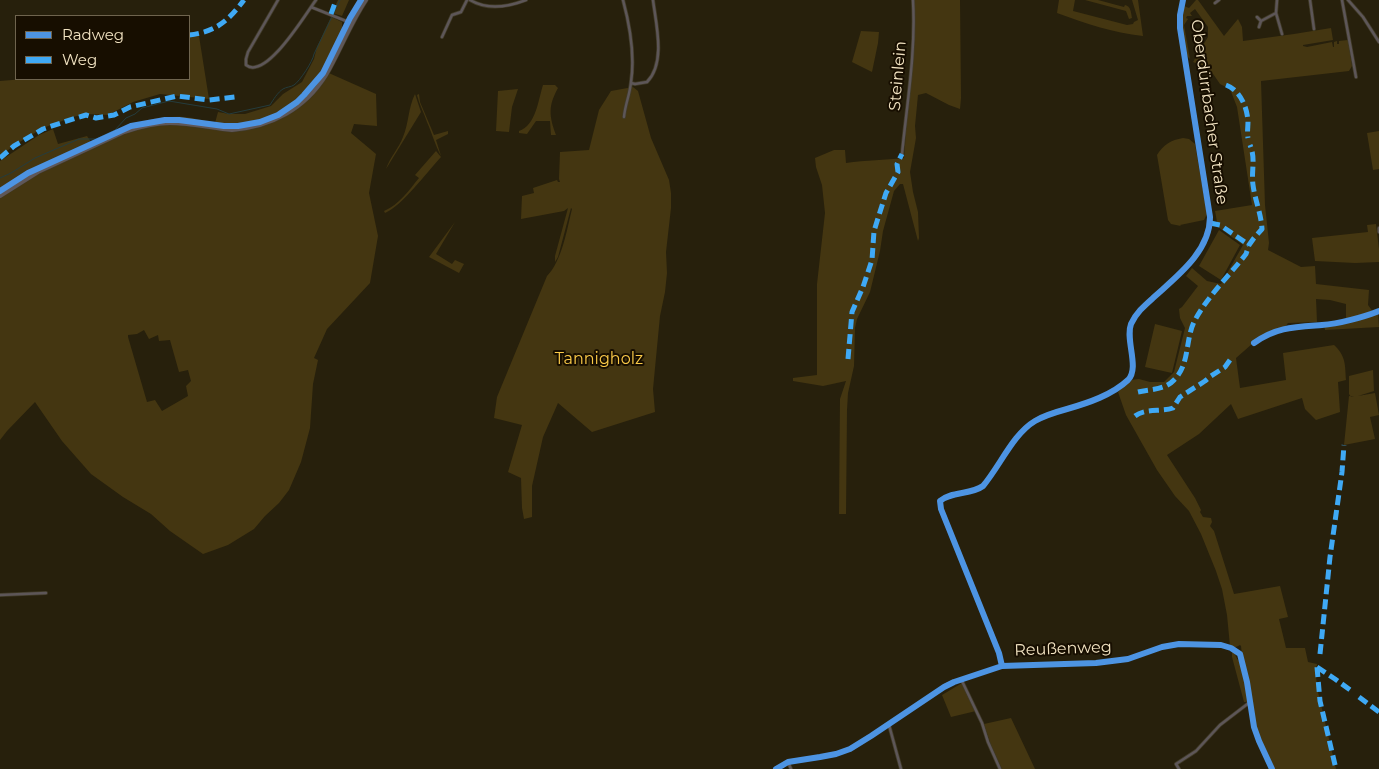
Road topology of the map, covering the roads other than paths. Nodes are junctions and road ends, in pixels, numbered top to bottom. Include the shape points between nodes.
1 (278, 0) edge
2 (316, 0) edge
3 (366, 0) edge
4 (468, 0) edge
5 (526, 0) edge
6 (623, 0) edge
7 (653, 0) edge
8 (913, 0) edge
9 (1183, 0) edge
10 (1219, 0) edge
11 (1277, 0) edge
12 (1310, 0) edge
13 (1342, 0) edge
14 (1348, 0) edge
15 (1215, 3) dead end
16 (311, 7) junction
17 (1276, 14) junction
18 (1257, 17) dead end
19 (1261, 21) junction
20 (351, 23) junction
21 (1259, 27) dead end
22 (1314, 29) dead end
23 (1282, 34) dead end
24 (442, 37) dead end
25 (1379, 42) edge
26 (1356, 76) dead end
27 (633, 84) junction
28 (624, 117) dead end
29 (902, 154) dead end
30 (0, 196) edge
31 (1379, 228) edge
32 (1379, 232) edge
33 (46, 593) dead end
34 (0, 595) edge
35 (1002, 666) junction
36 (961, 679) junction
37 (1250, 702) junction
38 (888, 724) junction
39 (788, 762) junction
40 (776, 769) edge
41 (791, 769) edge
42 (901, 769) edge
43 (1000, 769) edge
44 (1179, 769) edge
45 (1272, 769) edge

1 - 16 street via 248,52 246,65 252,68 279,50
2 - 16 street
3 - 20 street
4 - 5 street via 498,7
4 - 24 street via 461,12 452,15
6 - 27 street via 629,29
7 - 27 street via 658,42 656,64 647,82
8 - 29 street, Steinlein via 912,57
9 - 35 street, Oberdürrbacher Straße via 1180,28 1207,198 1208,232 1196,256 1138,312 1130,327 1133,370 1130,378 1098,397 1036,420 1018,437 983,486 940,502
10 - 15 street
11 - 17 street
12 - 22 street
13 - 26 street
14 - 25 street
16 - 20 street
17 - 19 street
17 - 23 street
18 - 19 street
19 - 21 street
20 - 30 street via 322,81 290,112 250,128 232,130 170,123 133,129 38,172
27 - 28 street
31 - 32 street
33 - 34 street
35 - 36 street
35 - 37 street, Reußenweg via 1096,663 1128,659 1179,644 1221,645 1240,654
36 - 38 street via 933,693
36 - 43 street
37 - 44 street via 1220,725 1196,751 1176,764
37 - 45 street, Reußenweg via 1254,727
38 - 39 street via 843,751
38 - 42 street
39 - 40 street
39 - 41 street

